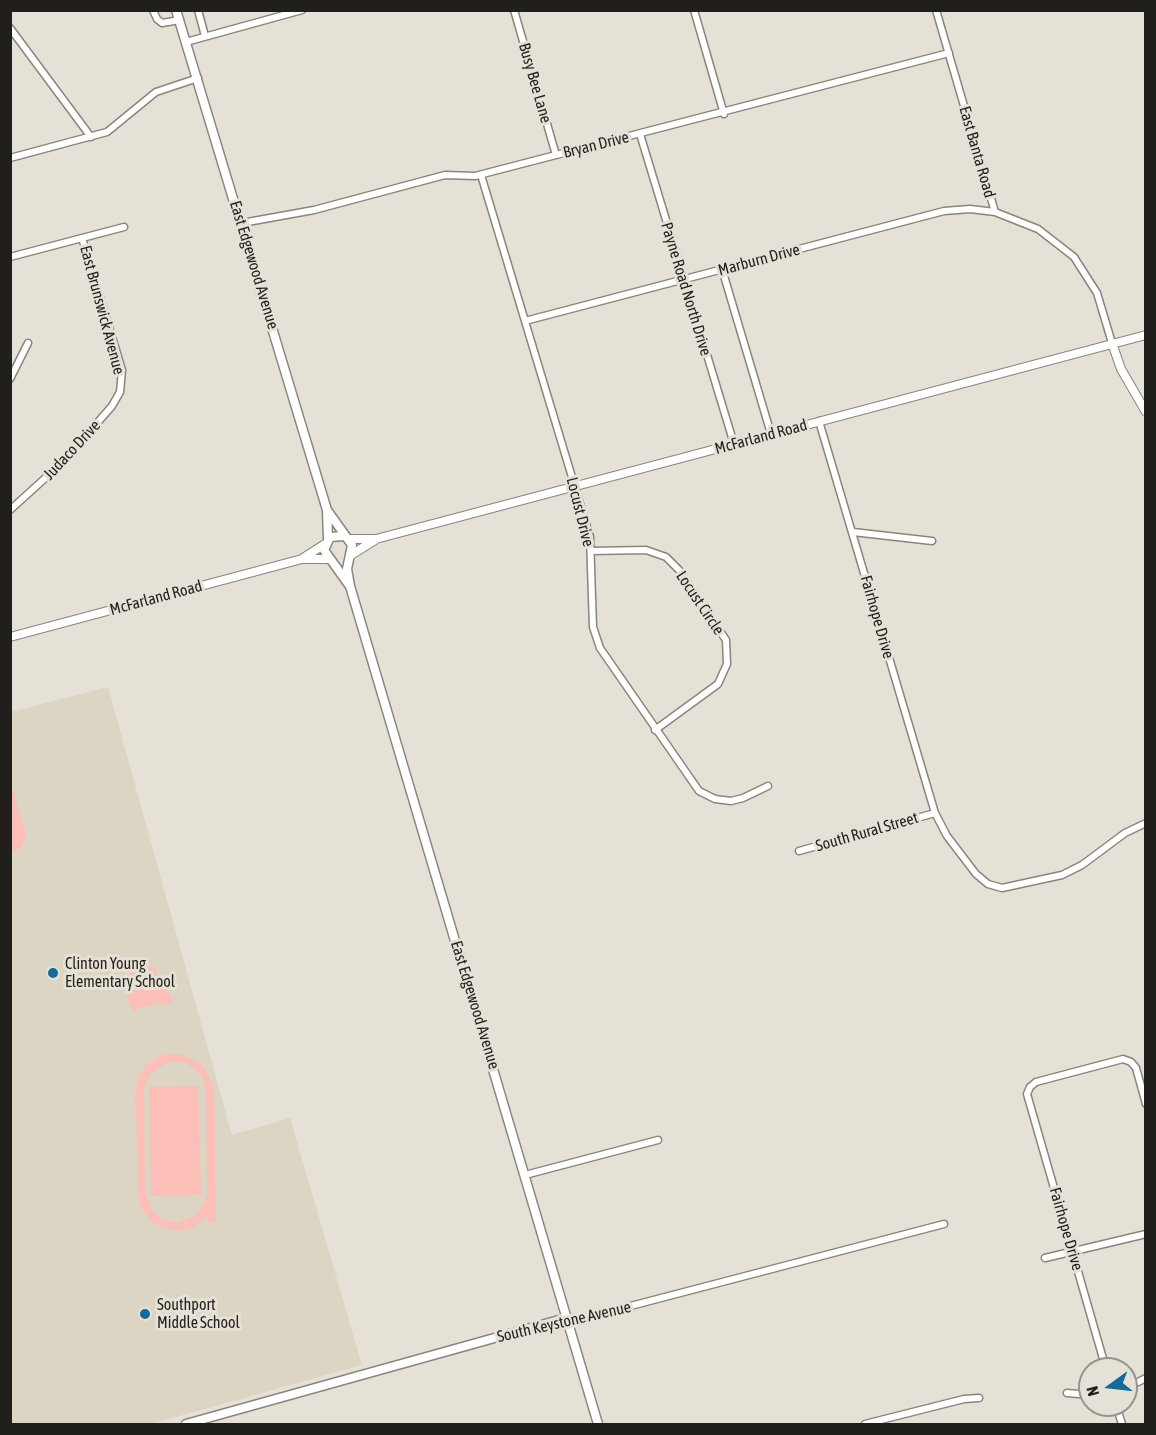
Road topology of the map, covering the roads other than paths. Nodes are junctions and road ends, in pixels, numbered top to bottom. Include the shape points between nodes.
1 (153, 10) edge
2 (176, 10) edge
3 (198, 10) edge
4 (302, 10) edge
5 (514, 10) edge
6 (694, 10) edge
7 (936, 10) edge
8 (180, 20) junction
9 (10, 28) edge
10 (206, 36) junction
11 (186, 42) junction
12 (949, 53) junction
13 (198, 78) junction
14 (724, 114) junction
15 (640, 134) junction
16 (91, 136) junction
17 (556, 155) junction
18 (10, 158) edge
19 (481, 175) junction
20 (995, 212) junction
21 (242, 223) junction
22 (124, 227) dead end
23 (82, 238) junction
24 (10, 257) edge
25 (722, 269) junction
26 (683, 280) junction
27 (525, 321) junction
28 (1146, 334) edge
29 (28, 343) dead end
30 (1112, 343) junction
31 (13, 368) edge
32 (10, 380) edge
33 (122, 382) joint
34 (1146, 412) edge
35 (819, 421) junction
36 (771, 434) junction
37 (734, 444) junction
38 (575, 486) junction
39 (10, 510) edge
40 (327, 510) junction
41 (853, 532) junction
42 (346, 537) junction
43 (376, 539) junction
44 (326, 541) junction
45 (932, 541) dead end
46 (591, 551) junction
47 (350, 556) junction
48 (302, 559) junction
49 (330, 561) junction
50 (350, 586) junction
51 (10, 637) edge
52 (655, 730) junction
53 (768, 786) dead end
54 (934, 813) junction
55 (1146, 823) edge
56 (800, 851) dead end
57 (1146, 1104) edge
58 (658, 1140) dead end
59 (525, 1175) junction
60 (944, 1224) dead end
61 (1146, 1234) edge
62 (1072, 1252) junction
63 (1045, 1258) dead end
64 (568, 1320) junction
65 (1103, 1357) edge
66 (1067, 1393) dead end
67 (1078, 1394) edge
68 (979, 1398) dead end
69 (217, 1421) edge
70 (186, 1425) edge
71 (598, 1425) edge
72 (865, 1425) edge

1 - 8 street via 162,23
2 - 8 main road, East Edgewood Avenue
3 - 10 street
4 - 10 street
5 - 17 street, Busy Bee Lane
6 - 14 street
7 - 12 street, East Banta Road
8 - 11 main road, East Edgewood Avenue
9 - 16 street
10 - 11 street
11 - 13 main road, East Edgewood Avenue
12 - 14 street, Bryan Drive
12 - 20 street, East Banta Road
13 - 16 street via 160,89 112,129
13 - 21 main road, East Edgewood Avenue
14 - 15 street, Bryan Drive
15 - 17 street, Bryan Drive
15 - 26 street, Payne Road North Drive
16 - 18 street
17 - 19 street, Bryan Drive
19 - 21 street, Bryan Drive via 442,175 314,210
19 - 27 street, Locust Drive
20 - 25 street, Marburn Drive via 944,211
20 - 30 street, East Banta Road via 1043,232 1074,257 1097,293
21 - 40 main road, East Edgewood Avenue
22 - 23 street
23 - 24 street
23 - 33 street, East Brunswick Avenue via 122,370
25 - 26 street, Marburn Drive
25 - 36 street
26 - 27 street, Marburn Drive
26 - 37 street, Payne Road North Drive
27 - 38 street, Locust Drive
28 - 30 street, McFarland Road
29 - 31 street
30 - 34 street, East Banta Road via 1121,369
30 - 35 street, McFarland Road
31 - 32 street
33 - 39 street, Judaco Drive via 117,398 92,430 42,483
35 - 36 street, McFarland Road
35 - 41 street, Fairhope Drive
36 - 37 street, McFarland Road
37 - 38 street, McFarland Road
38 - 43 street, McFarland Road
38 - 46 street, Locust Drive
40 - 42 main road, East Edgewood Avenue
40 - 44 main road, East Edgewood Avenue
41 - 45 street
41 - 54 street, Fairhope Drive
42 - 43 street, McFarland Road
42 - 44 main road via 336,535
42 - 47 main road, East Edgewood Avenue via 352,544
43 - 47 street, McFarland Road
44 - 48 street, McFarland Road
44 - 49 main road, East Edgewood Avenue via 324,550
46 - 52 street, Locust Drive via 593,627 598,644
46 - 52 street, Locust Circle via 643,550 666,557 726,640 727,664 718,684
47 - 49 main road via 343,562
47 - 50 main road, East Edgewood Avenue
48 - 49 street, McFarland Road
48 - 51 street, McFarland Road
49 - 50 main road, East Edgewood Avenue
50 - 59 main road, East Edgewood Avenue
52 - 53 street, Locust Drive via 694,787 707,796 734,801
54 - 55 street, Fairhope Drive via 976,874 988,884 1002,888 1071,871 1125,832
54 - 56 street, South Rural Street
57 - 62 street, Fairhope Drive via 1136,1068 1119,1059 1038,1081 1029,1089 1027,1095
58 - 59 street
59 - 64 main road, East Edgewood Avenue
60 - 64 street, South Keystone Avenue
61 - 62 street
62 - 63 street
62 - 65 street, Fairhope Drive
64 - 69 main road, South Keystone Avenue
64 - 71 main road, East Edgewood Avenue
66 - 67 street
68 - 72 street
69 - 70 main road, South Keystone Avenue

